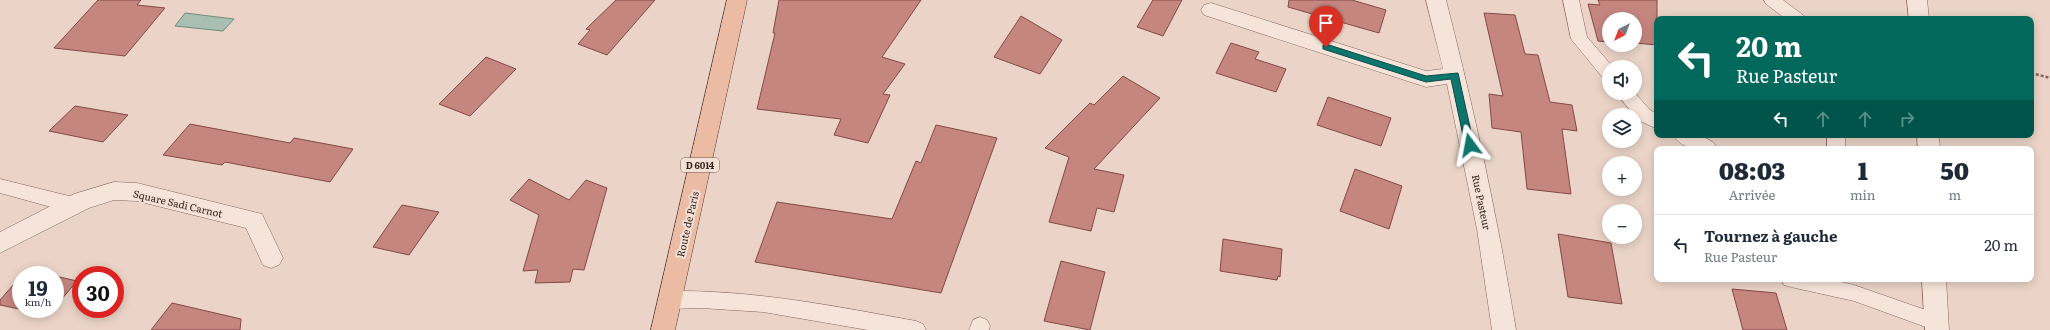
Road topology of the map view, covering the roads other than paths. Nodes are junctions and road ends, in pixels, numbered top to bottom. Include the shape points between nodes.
1 (737, 0) edge
2 (1436, 0) edge
3 (1571, 0) edge
4 (1772, 0) edge
5 (1917, 0) edge
6 (1211, 10) dead end
7 (1794, 16) edge
8 (1919, 16) edge
9 (1602, 66) edge
10 (1455, 75) junction
11 (1631, 100) edge
12 (1654, 120) edge
13 (1688, 138) edge
14 (1702, 146) edge
15 (0, 186) edge
16 (73, 205) junction
17 (0, 243) edge
18 (271, 258) dead end
19 (1804, 282) edge
20 (1934, 282) edge
21 (670, 300) junction
22 (1937, 326) edge
23 (663, 330) edge
24 (916, 330) edge
25 (1504, 330) edge

1 - 21 main road, Route de Paris / D 6014
2 - 10 street, Rue Pasteur
3 - 9 lane via 1579,39
4 - 7 lane
5 - 8 street
6 - 10 street via 1426,79
10 - 25 street, Rue Pasteur via 1488,229
11 - 12 lane via 1644,115
13 - 14 lane
15 - 16 lane
16 - 17 street, Square Sadi Carnot
16 - 18 street, Square Sadi Carnot via 114,191 137,192 254,221
19 - 22 lane via 1854,293
20 - 22 street
21 - 23 main road, Route de Paris / D 6014
21 - 24 lane via 700,298 761,302

